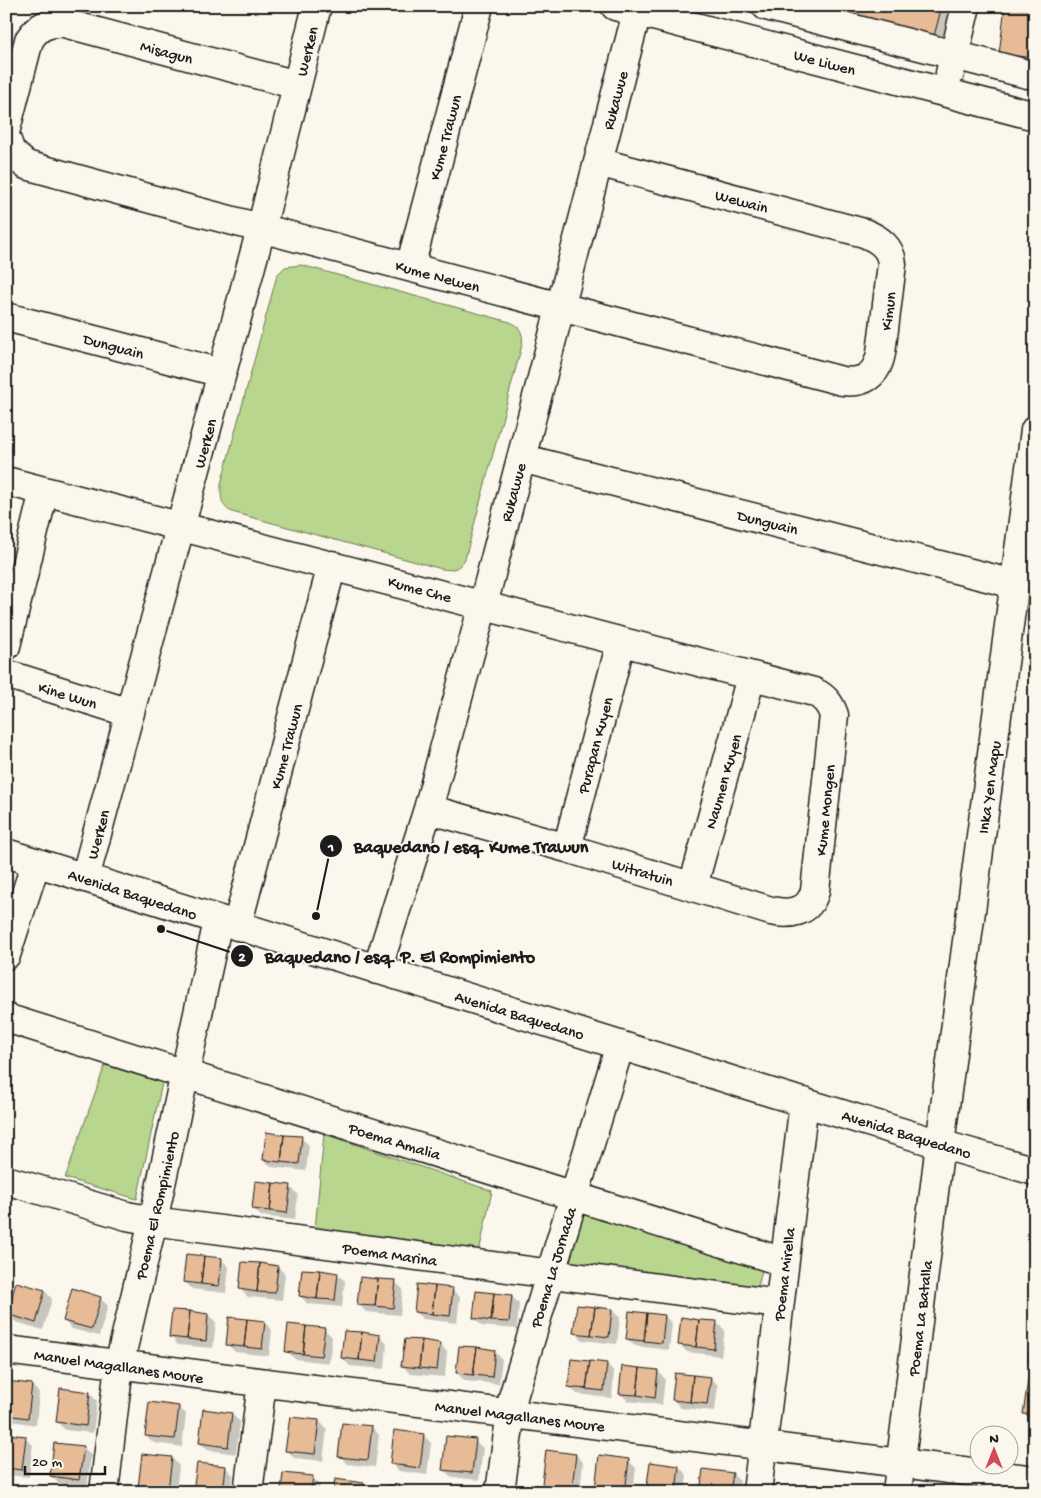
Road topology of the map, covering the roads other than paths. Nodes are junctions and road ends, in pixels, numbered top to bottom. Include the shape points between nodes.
1 (317, 6) edge
2 (478, 6) edge
3 (966, 6) edge
4 (774, 7) edge
5 (626, 9) edge
6 (768, 46) junction
7 (954, 56) junction
8 (1035, 74) edge
9 (297, 85) junction
10 (946, 93) junction
11 (1035, 116) edge
12 (8, 140) edge
13 (598, 162) junction
14 (261, 229) junction
15 (883, 244) joint
16 (410, 267) junction
17 (560, 306) junction
18 (6, 317) edge
19 (222, 373) junction
20 (869, 377) joint
21 (1035, 430) edge
22 (521, 458) junction
23 (6, 481) edge
24 (44, 491) junction
25 (182, 526) junction
26 (332, 565) junction
27 (1014, 584) junction
28 (483, 605) junction
29 (621, 642) junction
30 (6, 646) edge
31 (6, 674) edge
32 (751, 677) junction
33 (830, 704) joint
34 (130, 713) junction
35 (428, 809) junction
36 (567, 848) junction
37 (6, 853) edge
38 (36, 862) junction
39 (85, 878) junction
40 (693, 886) junction
41 (801, 910) joint
42 (228, 924) junction
43 (6, 955) edge
44 (377, 970) junction
45 (6, 1018) edge
46 (620, 1045) junction
47 (185, 1074) junction
48 (804, 1102) junction
49 (940, 1144) junction
50 (1035, 1170) edge
51 (6, 1180) edge
52 (574, 1196) junction
53 (153, 1222) junction
54 (784, 1262) junction
55 (550, 1274) junction
56 (779, 1304) junction
57 (6, 1350) edge
58 (118, 1365) junction
59 (262, 1383) junction
60 (510, 1414) junction
61 (762, 1446) junction
62 (901, 1463) junction
63 (1035, 1480) edge
64 (104, 1492) edge
65 (248, 1492) edge
66 (500, 1492) edge
67 (757, 1492) edge
68 (897, 1492) edge

1 - 9 street, Werken
2 - 16 street, Kume Trawun
3 - 7 street
4 - 6 street
4 - 7 street
5 - 6 street, We Liwen
5 - 13 street, Rukawue
6 - 10 street, We Liwen
7 - 8 street
7 - 10 street
9 - 12 street, Misagun via 53,22 38,29 26,46
9 - 14 street, Werken
10 - 11 street, We Liwen
12 - 14 street, Kume Newen via 26,165
13 - 15 street, Wewain via 864,233
13 - 17 street, Rukawue
14 - 16 street, Kume Newen
14 - 19 street, Werken
15 - 20 street, Kimun via 890,253 892,264 880,360
16 - 17 street, Kume Newen
17 - 20 street, Kume Newen via 842,381 857,382
17 - 22 street, Rukawue
18 - 19 street, Dunguain
19 - 25 street, Werken
21 - 27 street, Inka Yen Mapu
22 - 27 street, Dunguain
22 - 28 street, Rukawue
23 - 24 street, Kume Che
24 - 25 street, Kume Che
24 - 30 street
25 - 26 street, Kume Che
25 - 34 street, Werken
26 - 28 street, Kume Che
26 - 42 street, Kume Trawun
27 - 49 street, Inka Yen Mapu
28 - 29 street, Kume Che
28 - 35 street, Rukawue
29 - 32 street, Kume Che
29 - 36 street, Purapan Kuyen
31 - 34 street, Kine Wun
32 - 33 street, Kume Che via 814,692
32 - 40 street, Naumen Kuyen
33 - 41 street, Kume Mongen via 834,723 815,891 810,903
34 - 39 street, Werken
35 - 36 street, Witratuin
35 - 44 street, Rukawue
36 - 40 street, Witratuin
37 - 38 street, Avenida Baquedano
38 - 39 street, Avenida Baquedano
38 - 43 street
39 - 42 street, Avenida Baquedano
40 - 41 street, Witratuin via 783,914
42 - 44 street, Avenida Baquedano
42 - 47 street, Poema El Rompimiento
44 - 46 street, Avenida Baquedano
45 - 47 street, Poema Amalia
46 - 48 street, Avenida Baquedano
46 - 52 street, Poema La Jornada
47 - 52 street, Poema Amalia
47 - 53 street, Poema El Rompimiento
48 - 49 street, Avenida Baquedano
48 - 54 street, Poema Mirella
49 - 50 street, Avenida Baquedano
49 - 62 street, Poema La Batalla
51 - 53 street, Poema Marina
52 - 54 street, Poema Amalia
52 - 55 street, Poema La Jornada
53 - 55 street, Poema Marina
53 - 58 street, Poema El Rompimiento
54 - 56 street, Poema Mirella
55 - 56 street, Poema Marina
55 - 60 street, Poema La Jornada
56 - 61 street, Poema Mirella
57 - 58 street, Manuel Magallanes Moure
58 - 59 street, Manuel Magallanes Moure
58 - 64 street, Poema El Rompimiento
59 - 60 street, Manuel Magallanes Moure
59 - 65 street
60 - 61 street, Manuel Magallanes Moure
60 - 66 street, Poema La Jornada
61 - 62 street, Manuel Magallanes Moure
61 - 67 street, Poema Mirella
62 - 63 street, Manuel Magallanes Moure
62 - 68 street, Poema La Batalla

